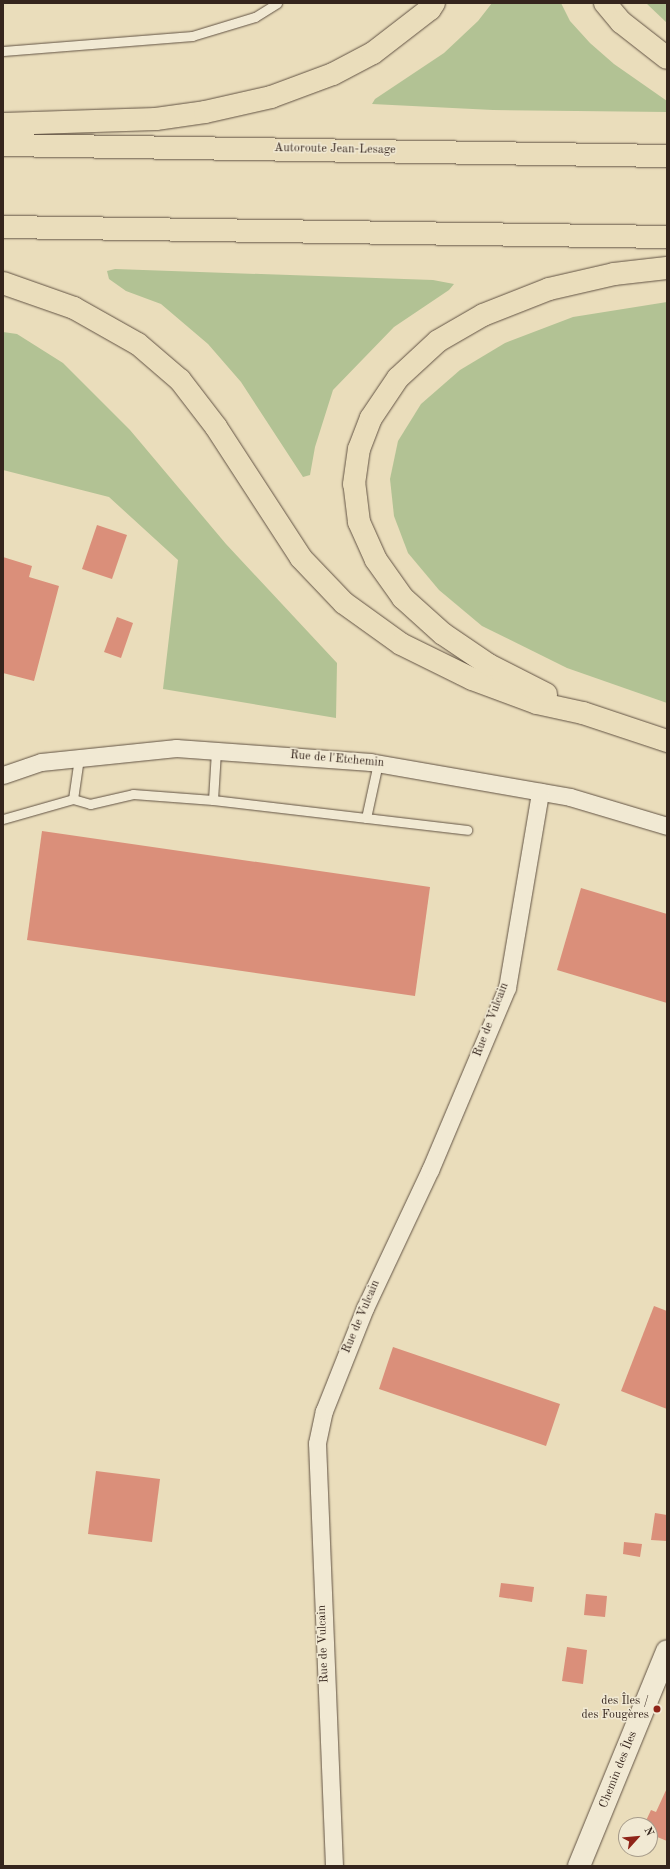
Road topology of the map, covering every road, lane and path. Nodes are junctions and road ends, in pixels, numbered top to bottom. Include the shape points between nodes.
1 (278, 3) edge
2 (434, 3) edge
3 (605, 3) edge
4 (3, 51) edge
5 (667, 58) edge
6 (3, 124) edge
7 (3, 145) edge
8 (667, 156) edge
9 (3, 227) edge
10 (667, 237) edge
11 (667, 268) edge
12 (3, 283) edge
13 (582, 712) junction
14 (667, 741) edge
15 (216, 751) junction
16 (79, 758) junction
17 (378, 763) junction
18 (3, 775) edge
19 (540, 792) junction
20 (73, 799) junction
21 (213, 800) junction
22 (366, 818) junction
23 (3, 819) edge
24 (667, 826) edge
25 (467, 830) dead end
26 (667, 1651) edge
27 (334, 1866) edge
28 (579, 1866) edge

1 - 4 lane via 255,18 192,36
2 - 6 highway via 430,9 373,53 333,74 271,97 205,112 156,119
3 - 5 highway via 621,22
7 - 8 highway, Autoroute Jean-Lesage
9 - 10 highway
11 - 13 highway via 614,274 549,289 483,315 438,341 398,378 371,418 359,448 354,484 359,522 376,560 403,598 443,634 489,666
12 - 13 highway via 74,308 138,344 180,380 216,427 301,558 344,603 401,644 472,680 537,703
13 - 14 highway
15 - 16 street, Rue de l'Etchemin via 176,748
15 - 17 street, Rue de l'Etchemin
15 - 21 lane
16 - 18 street, Rue de l'Etchemin via 41,762
16 - 20 lane
17 - 19 street, Rue de l'Etchemin
17 - 22 lane
19 - 24 street, Rue de l'Etchemin via 570,797
19 - 27 street, Rue de Vulcain via 507,988 430,1170 365,1308 324,1411 317,1443
20 - 21 lane via 90,804 133,794
20 - 23 lane
21 - 22 lane
22 - 25 lane
26 - 28 street, Chemin des Îles

